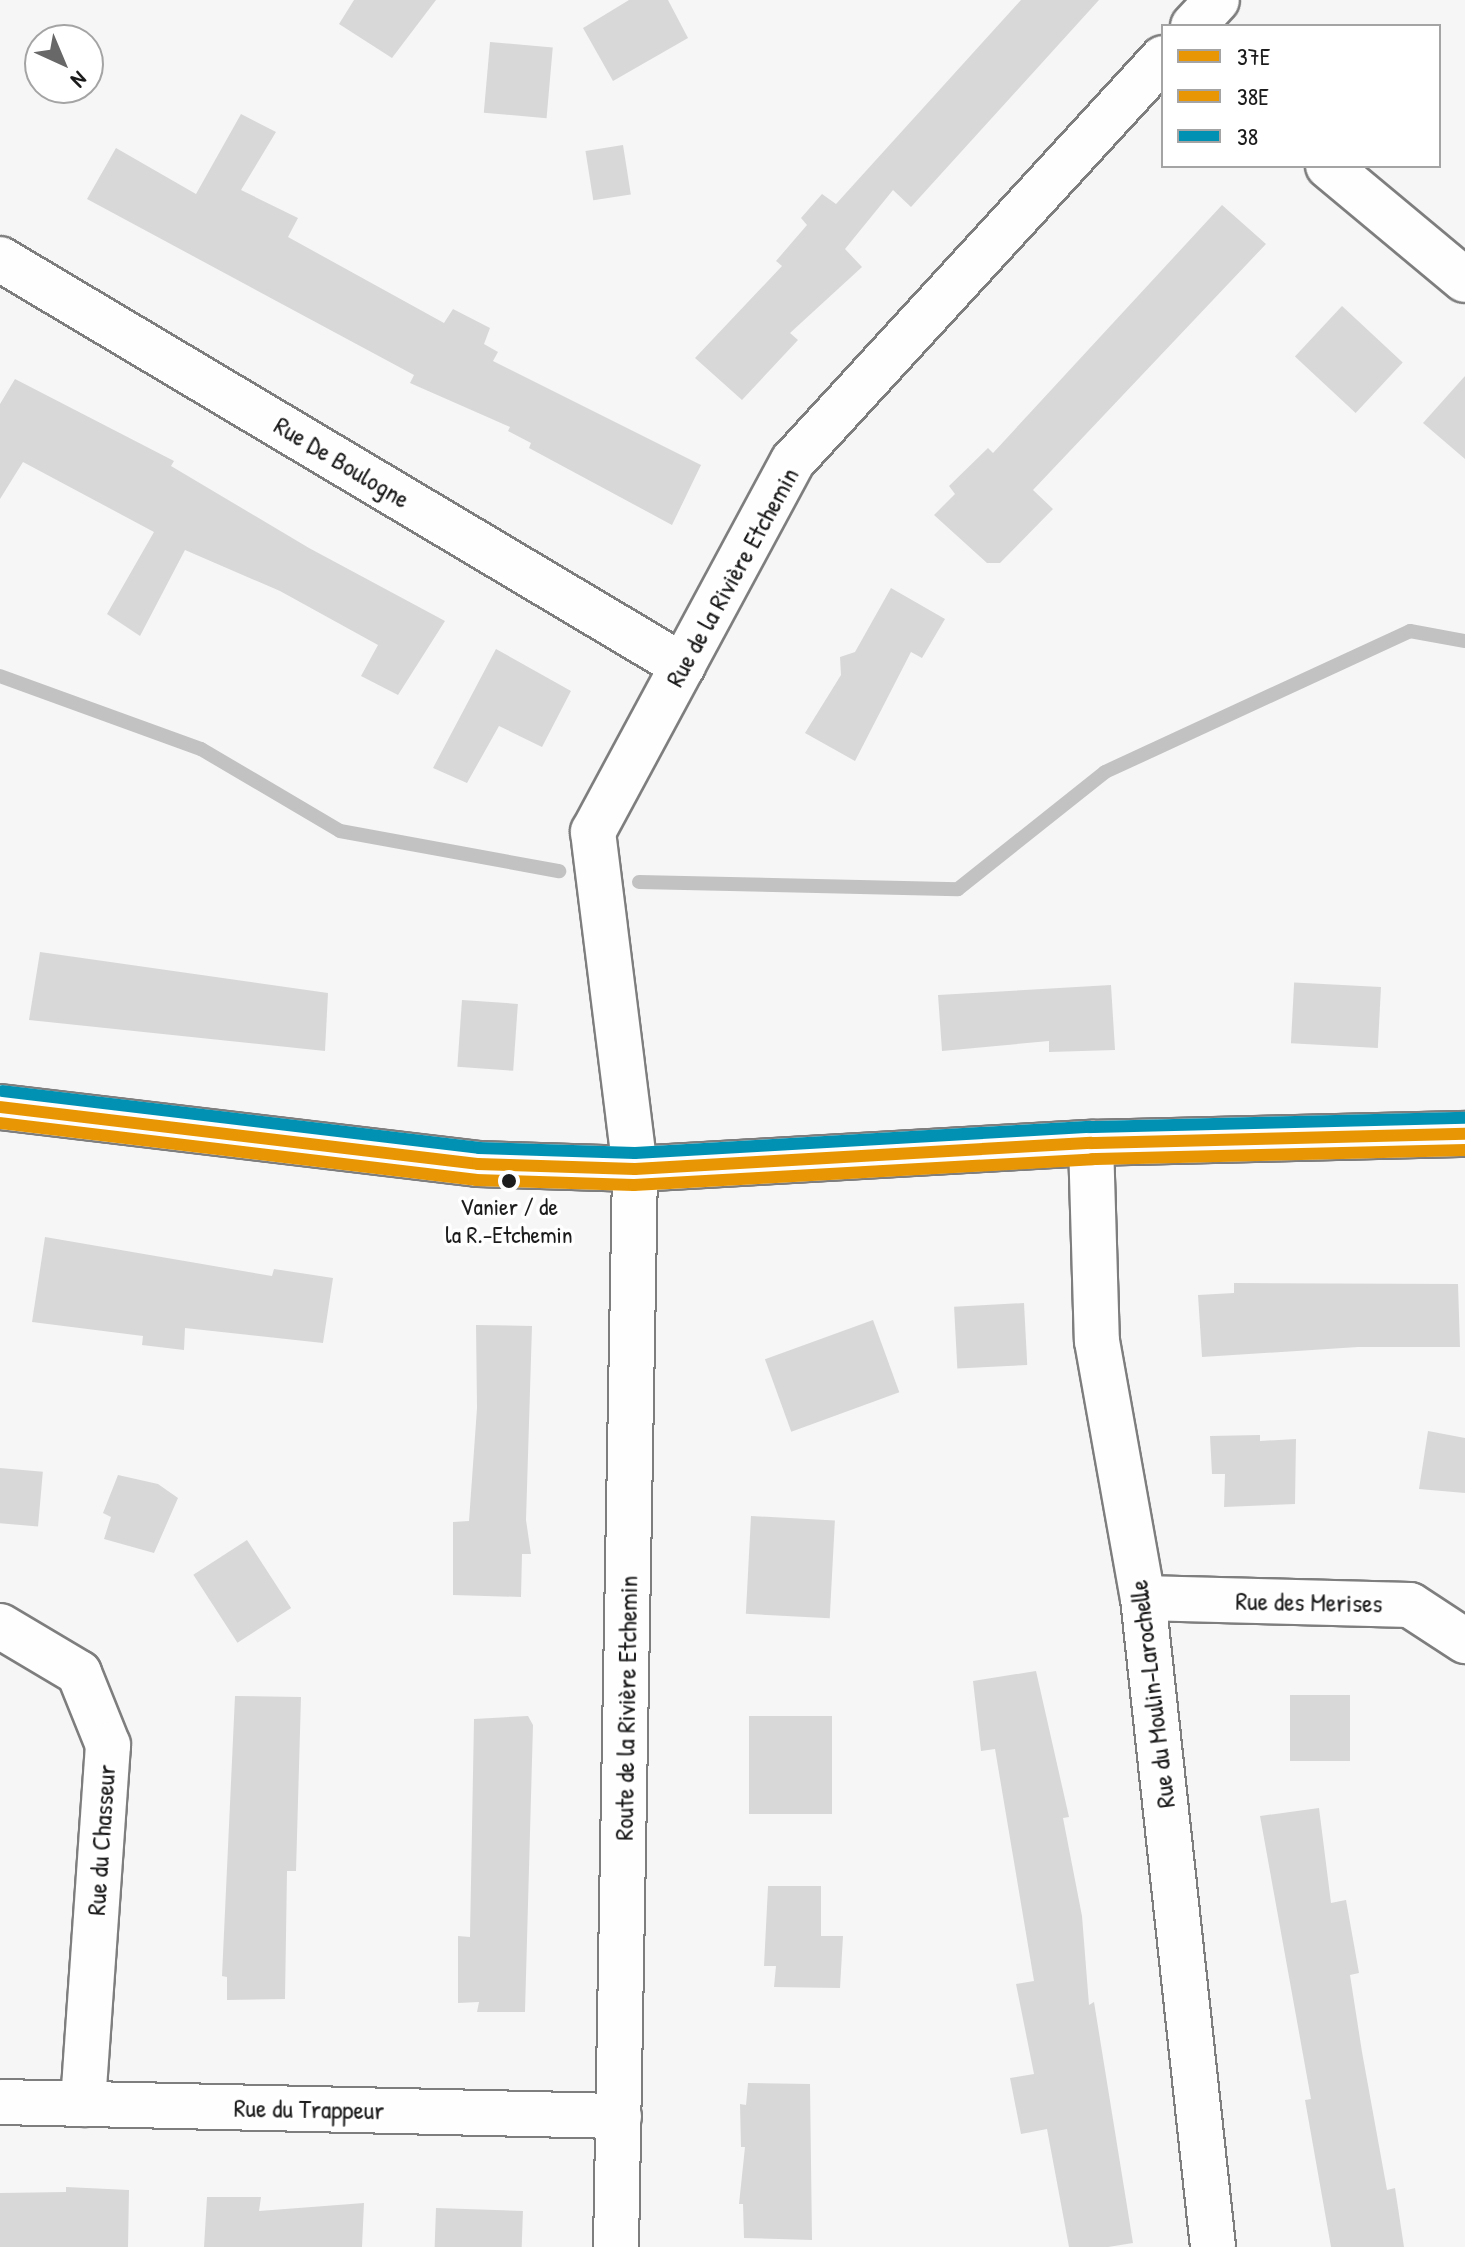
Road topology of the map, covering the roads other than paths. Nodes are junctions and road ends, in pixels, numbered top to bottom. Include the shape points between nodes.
1 (1217, 0) edge
2 (1195, 24) edge
3 (1161, 60) edge
4 (1330, 168) edge
5 (0, 259) edge
6 (1465, 280) edge
7 (683, 666) junction
8 (0, 1107) edge
9 (1465, 1134) edge
10 (1091, 1143) junction
11 (635, 1169) junction
12 (1143, 1598) junction
13 (0, 1626) edge
14 (1465, 1641) edge
15 (0, 2102) edge
16 (83, 2104) junction
17 (619, 2116) junction
18 (616, 2247) edge
19 (1213, 2247) edge

1 - 2 street
3 - 7 street, Rue de la Rivière Etchemin via 793,461
4 - 6 street
5 - 7 street, Rue De Boulogne
7 - 11 street, Rue de la Rivière Etchemin via 593,832
8 - 11 street via 478,1164
9 - 10 street
10 - 11 street
10 - 12 street, Rue du Moulin-Larochelle via 1097,1341
11 - 17 street, Route de la Rivière Etchemin
12 - 14 street, Rue des Merises via 1410,1605
12 - 19 street, Rue du Moulin-Larochelle
13 - 16 street, Rue du Chasseur via 79,1673 108,1745
15 - 16 street, Rue du Trappeur
16 - 17 street, Rue du Trappeur
17 - 18 street, Route de la Rivière Etchemin

